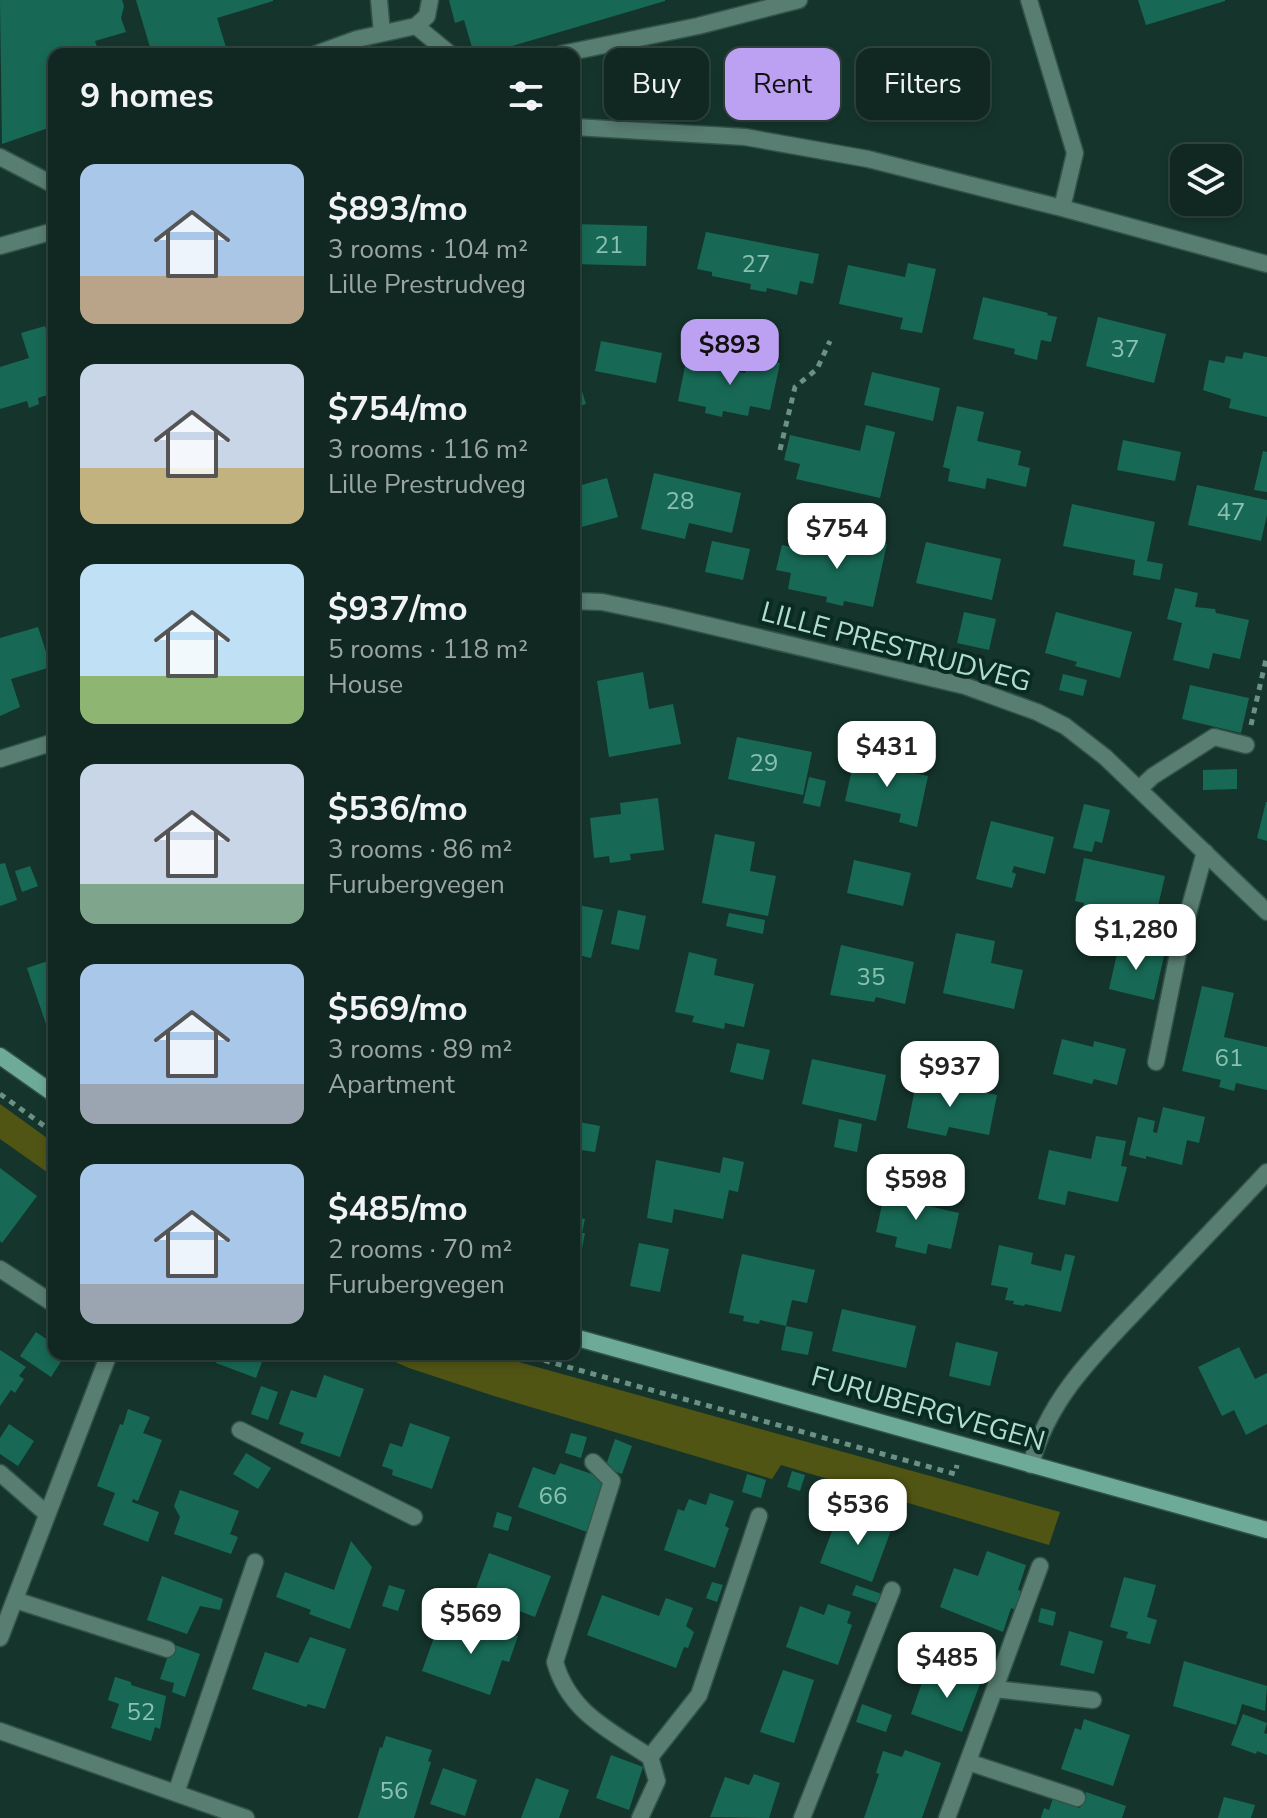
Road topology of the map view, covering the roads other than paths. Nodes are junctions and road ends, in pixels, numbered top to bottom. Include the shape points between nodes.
1 (379, 0) edge
2 (430, 0) edge
3 (799, 0) edge
4 (1029, 0) edge
5 (416, 26) junction
6 (382, 33) junction
7 (335, 48) edge
8 (443, 48) edge
9 (580, 50) edge
10 (580, 127) edge
11 (0, 157) edge
12 (48, 182) edge
13 (1062, 208) junction
14 (48, 233) edge
15 (0, 246) edge
16 (1267, 264) edge
17 (580, 601) edge
18 (48, 744) edge
19 (1246, 745) road end
20 (0, 759) edge
21 (1139, 789) junction
22 (1205, 852) junction
23 (1267, 912) edge
24 (0, 1056) edge
25 (1156, 1062) dead end
26 (48, 1090) edge
27 (1267, 1172) edge
28 (0, 1269) edge
29 (48, 1300) edge
30 (580, 1339) edge
31 (107, 1360) edge
32 (240, 1430) dead end
33 (593, 1462) dead end
34 (1031, 1465) junction
35 (0, 1473) edge
36 (47, 1514) junction
37 (759, 1516) dead end
38 (414, 1517) dead end
39 (1267, 1530) edge
40 (255, 1562) dead end
41 (1040, 1566) dead end
42 (892, 1590) dead end
43 (15, 1600) junction
44 (0, 1638) edge
45 (167, 1649) dead end
46 (995, 1689) junction
47 (1093, 1700) dead end
48 (0, 1731) edge
49 (650, 1757) junction
50 (968, 1762) junction
51 (176, 1793) junction
52 (1077, 1798) dead end
53 (246, 1818) edge
54 (640, 1818) edge
55 (802, 1818) edge
56 (947, 1818) edge

1 - 6 street
2 - 5 street via 427,16
3 - 9 street
4 - 13 street via 1075,153
5 - 6 street
5 - 8 street
6 - 7 street
10 - 13 street via 745,137 868,159
11 - 12 street
13 - 16 street
14 - 15 street
17 - 21 street, LILLE PRESTRUDVEG via 648,612 965,686 1065,726
18 - 20 street
19 - 21 street via 1214,737
21 - 22 street, LILLE PRESTRUDVEG
22 - 23 street, LILLE PRESTRUDVEG
22 - 25 street
24 - 26 main road
27 - 34 street via 1067,1388 1038,1439
28 - 29 street
30 - 34 main road, FURUBERGVEGEN
31 - 36 street
32 - 38 street
33 - 49 street via 612,1481 555,1662 561,1682 586,1715
34 - 39 main road, FURUBERGVEGEN
35 - 36 street
36 - 43 street
37 - 49 street via 699,1695
40 - 51 street
41 - 46 street
42 - 55 street
43 - 44 street
43 - 45 street
46 - 47 street
46 - 50 street
48 - 51 street
49 - 54 street via 657,1781
50 - 52 street
50 - 56 street
51 - 53 street

